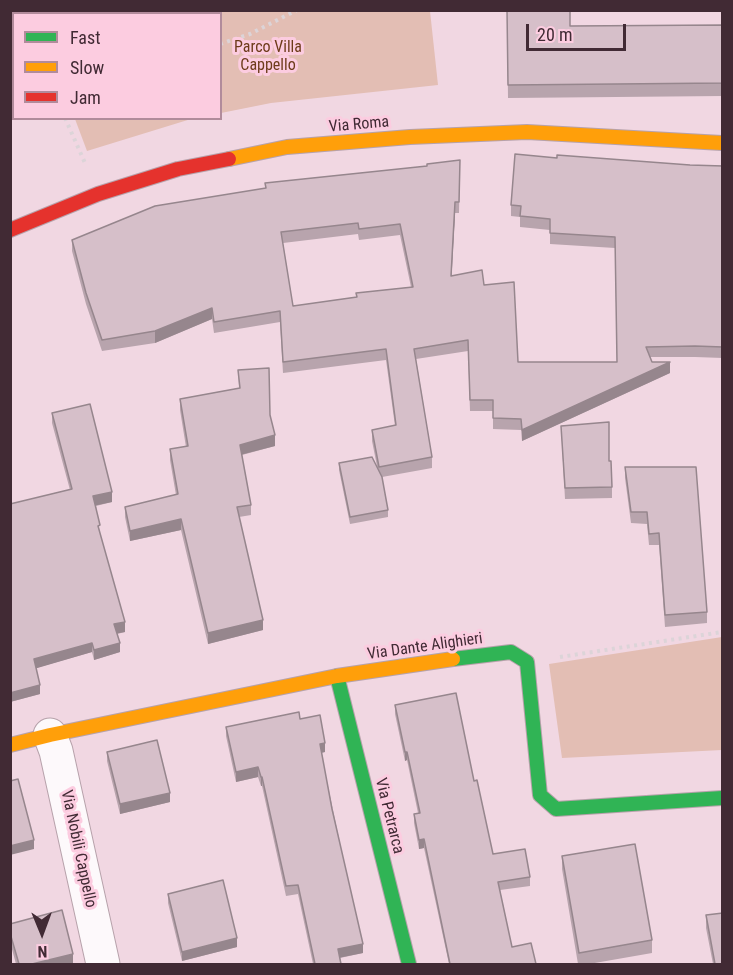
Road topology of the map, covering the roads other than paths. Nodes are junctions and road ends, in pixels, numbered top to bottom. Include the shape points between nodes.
1 (723, 143) edge
2 (10, 230) edge
3 (337, 676) junction
4 (50, 735) junction
5 (10, 745) edge
6 (723, 798) edge
7 (103, 964) edge
8 (409, 964) edge

1 - 2 street, Via Roma via 527,132 287,147 178,169 98,194
3 - 4 street, Via Dante Alighieri
3 - 6 street, Via Dante Alighieri via 511,652 526,662 540,795 556,809
3 - 8 street, Via Petrarca
4 - 5 street, Via Dante Alighieri
4 - 7 street, Via Nobili Cappello

